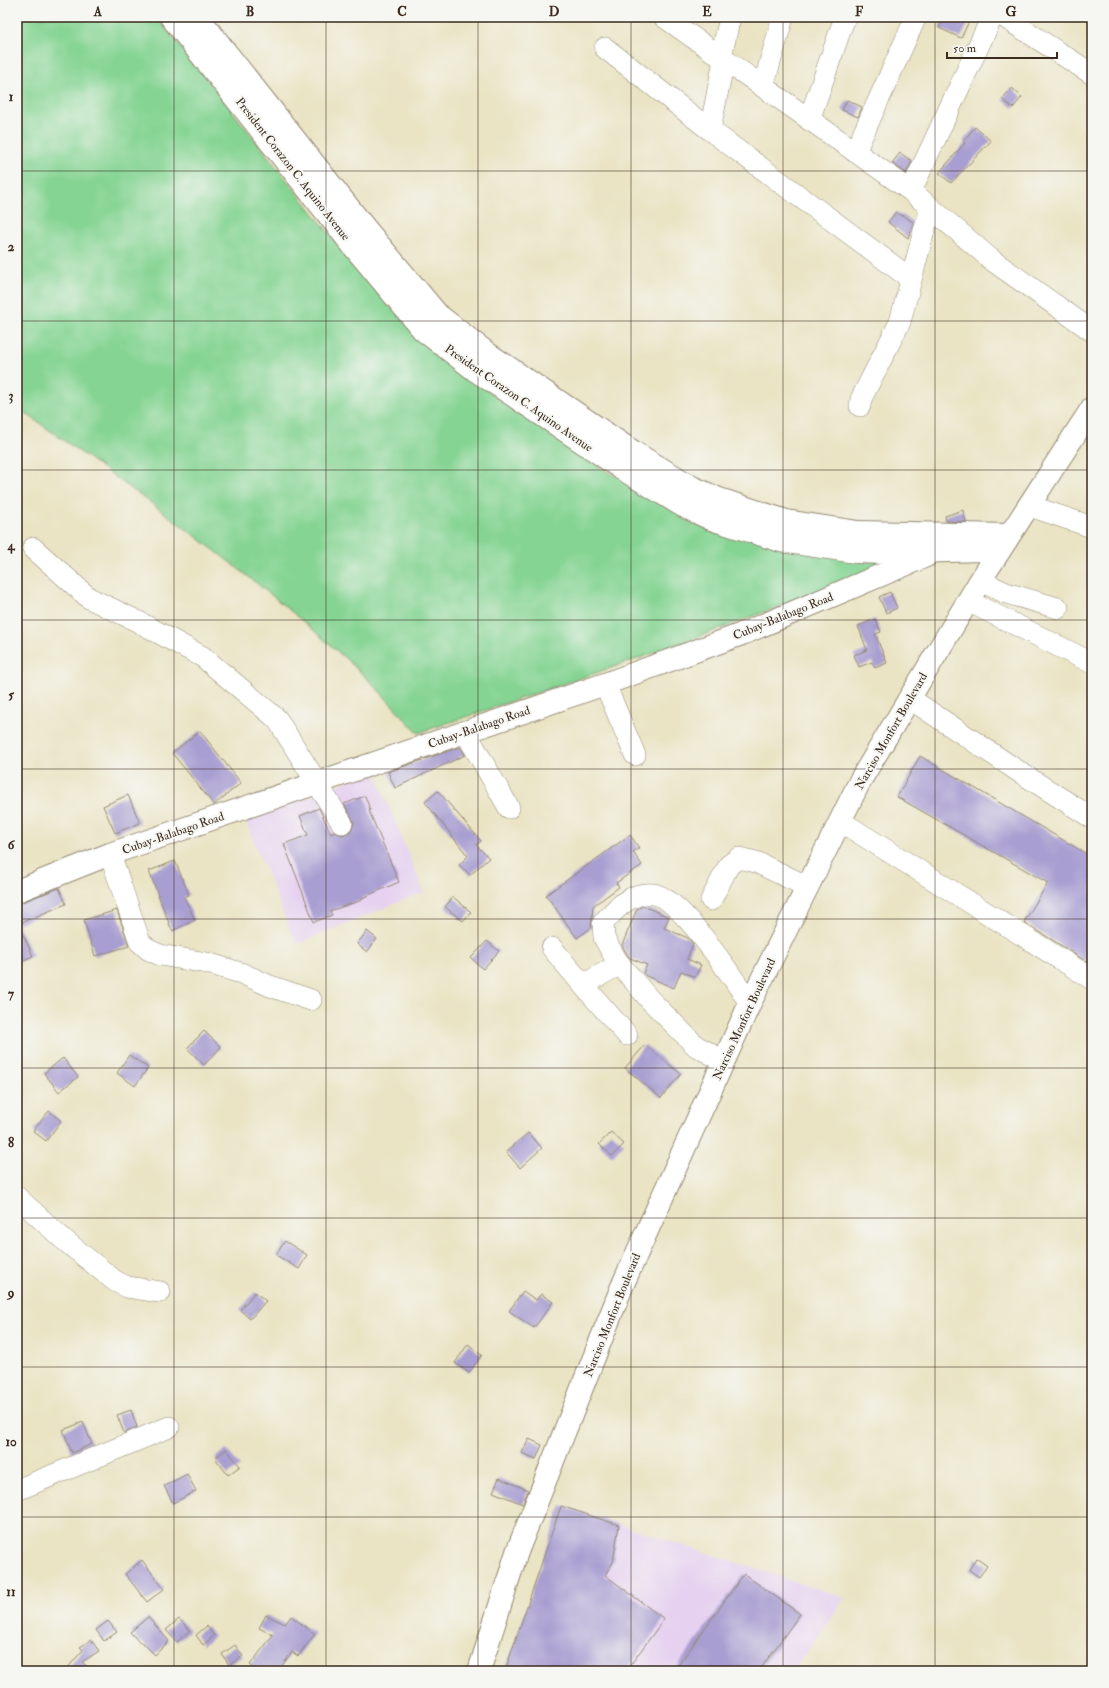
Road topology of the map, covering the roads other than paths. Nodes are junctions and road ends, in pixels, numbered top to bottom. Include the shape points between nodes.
1 (171, 17) edge
2 (198, 17) edge
3 (730, 17) edge
4 (783, 17) edge
5 (845, 17) edge
6 (916, 17) edge
7 (992, 17) edge
8 (1004, 17) edge
9 (670, 20) edge
10 (605, 48) dead end
11 (722, 59) junction
12 (222, 64) junction
13 (1092, 73) edge
14 (763, 87) junction
15 (809, 120) junction
16 (710, 130) junction
17 (855, 152) junction
18 (911, 191) junction
19 (930, 208) junction
20 (911, 279) junction
21 (1092, 331) edge
22 (860, 406) dead end
23 (1092, 408) edge
24 (1030, 506) junction
25 (1092, 527) edge
26 (1009, 535) junction
27 (33, 548) dead end
28 (936, 551) junction
29 (997, 556) junction
30 (980, 581) junction
31 (968, 601) junction
32 (1058, 608) dead end
33 (1092, 663) edge
34 (605, 684) junction
35 (909, 698) junction
36 (465, 731) junction
37 (635, 756) dead end
38 (317, 783) junction
39 (509, 808) dead end
40 (1092, 818) edge
41 (840, 821) junction
42 (342, 823) dead end
43 (110, 854) junction
44 (808, 887) junction
45 (17, 891) edge
46 (712, 900) dead end
47 (552, 948) dead end
48 (620, 964) junction
49 (1092, 979) edge
50 (583, 985) junction
51 (311, 1000) dead end
52 (750, 1003) junction
53 (627, 1035) dead end
54 (724, 1061) junction
55 (17, 1197) edge
56 (160, 1292) dead end
57 (169, 1427) dead end
58 (17, 1490) edge
59 (479, 1671) edge

1 - 12 main road, President Corazon C. Aquino Avenue
2 - 12 main road, President Corazon C. Aquino Avenue
3 - 11 street
4 - 14 street
5 - 15 street
6 - 17 street
7 - 18 street
8 - 13 street
9 - 11 street
10 - 16 street
11 - 14 street
11 - 16 street
12 - 26 main road, President Corazon C. Aquino Avenue via 438,315 487,353 635,453 699,490 786,521 858,532
12 - 28 main road, President Corazon C. Aquino Avenue via 369,265 423,330 557,426 683,506 740,529 781,541 856,552
14 - 15 street
15 - 17 street
16 - 20 street
17 - 18 street
18 - 19 street
19 - 20 street
19 - 21 street via 993,262
20 - 22 street via 900,322 861,398
23 - 24 main road, Narciso Monfort Boulevard
24 - 25 street
24 - 26 main road, Narciso Monfort Boulevard
26 - 29 main road, Narciso Monfort Boulevard
27 - 38 street via 89,598 204,657 276,719
28 - 29 main road, President Corazon C. Aquino Avenue via 981,550
28 - 34 main road, Cubay-Balabago Road via 742,634
29 - 30 main road, Narciso Monfort Boulevard
30 - 31 main road, Narciso Monfort Boulevard
30 - 32 street via 1006,593
31 - 33 street
31 - 35 main road, Narciso Monfort Boulevard
34 - 36 main road, Cubay-Balabago Road
34 - 37 street
35 - 40 street
35 - 41 main road, Narciso Monfort Boulevard via 861,778
36 - 38 main road, Cubay-Balabago Road
36 - 39 street
38 - 42 street
38 - 43 main road, Cubay-Balabago Road
41 - 44 main road, Narciso Monfort Boulevard
41 - 49 street
43 - 45 main road, Cubay-Balabago Road
43 - 51 street via 140,942 149,950 160,955 207,963 242,973
44 - 46 street via 756,862 739,858 729,865
44 - 52 main road, Narciso Monfort Boulevard
47 - 50 street
48 - 50 street
48 - 52 street via 604,938 603,923 614,910 630,898 654,894 670,902 689,920
48 - 54 street via 650,1000 696,1046
50 - 53 street
52 - 54 main road, Narciso Monfort Boulevard
54 - 59 main road, Narciso Monfort Boulevard via 623,1284 517,1552
55 - 56 street via 115,1281 127,1287
57 - 58 street

